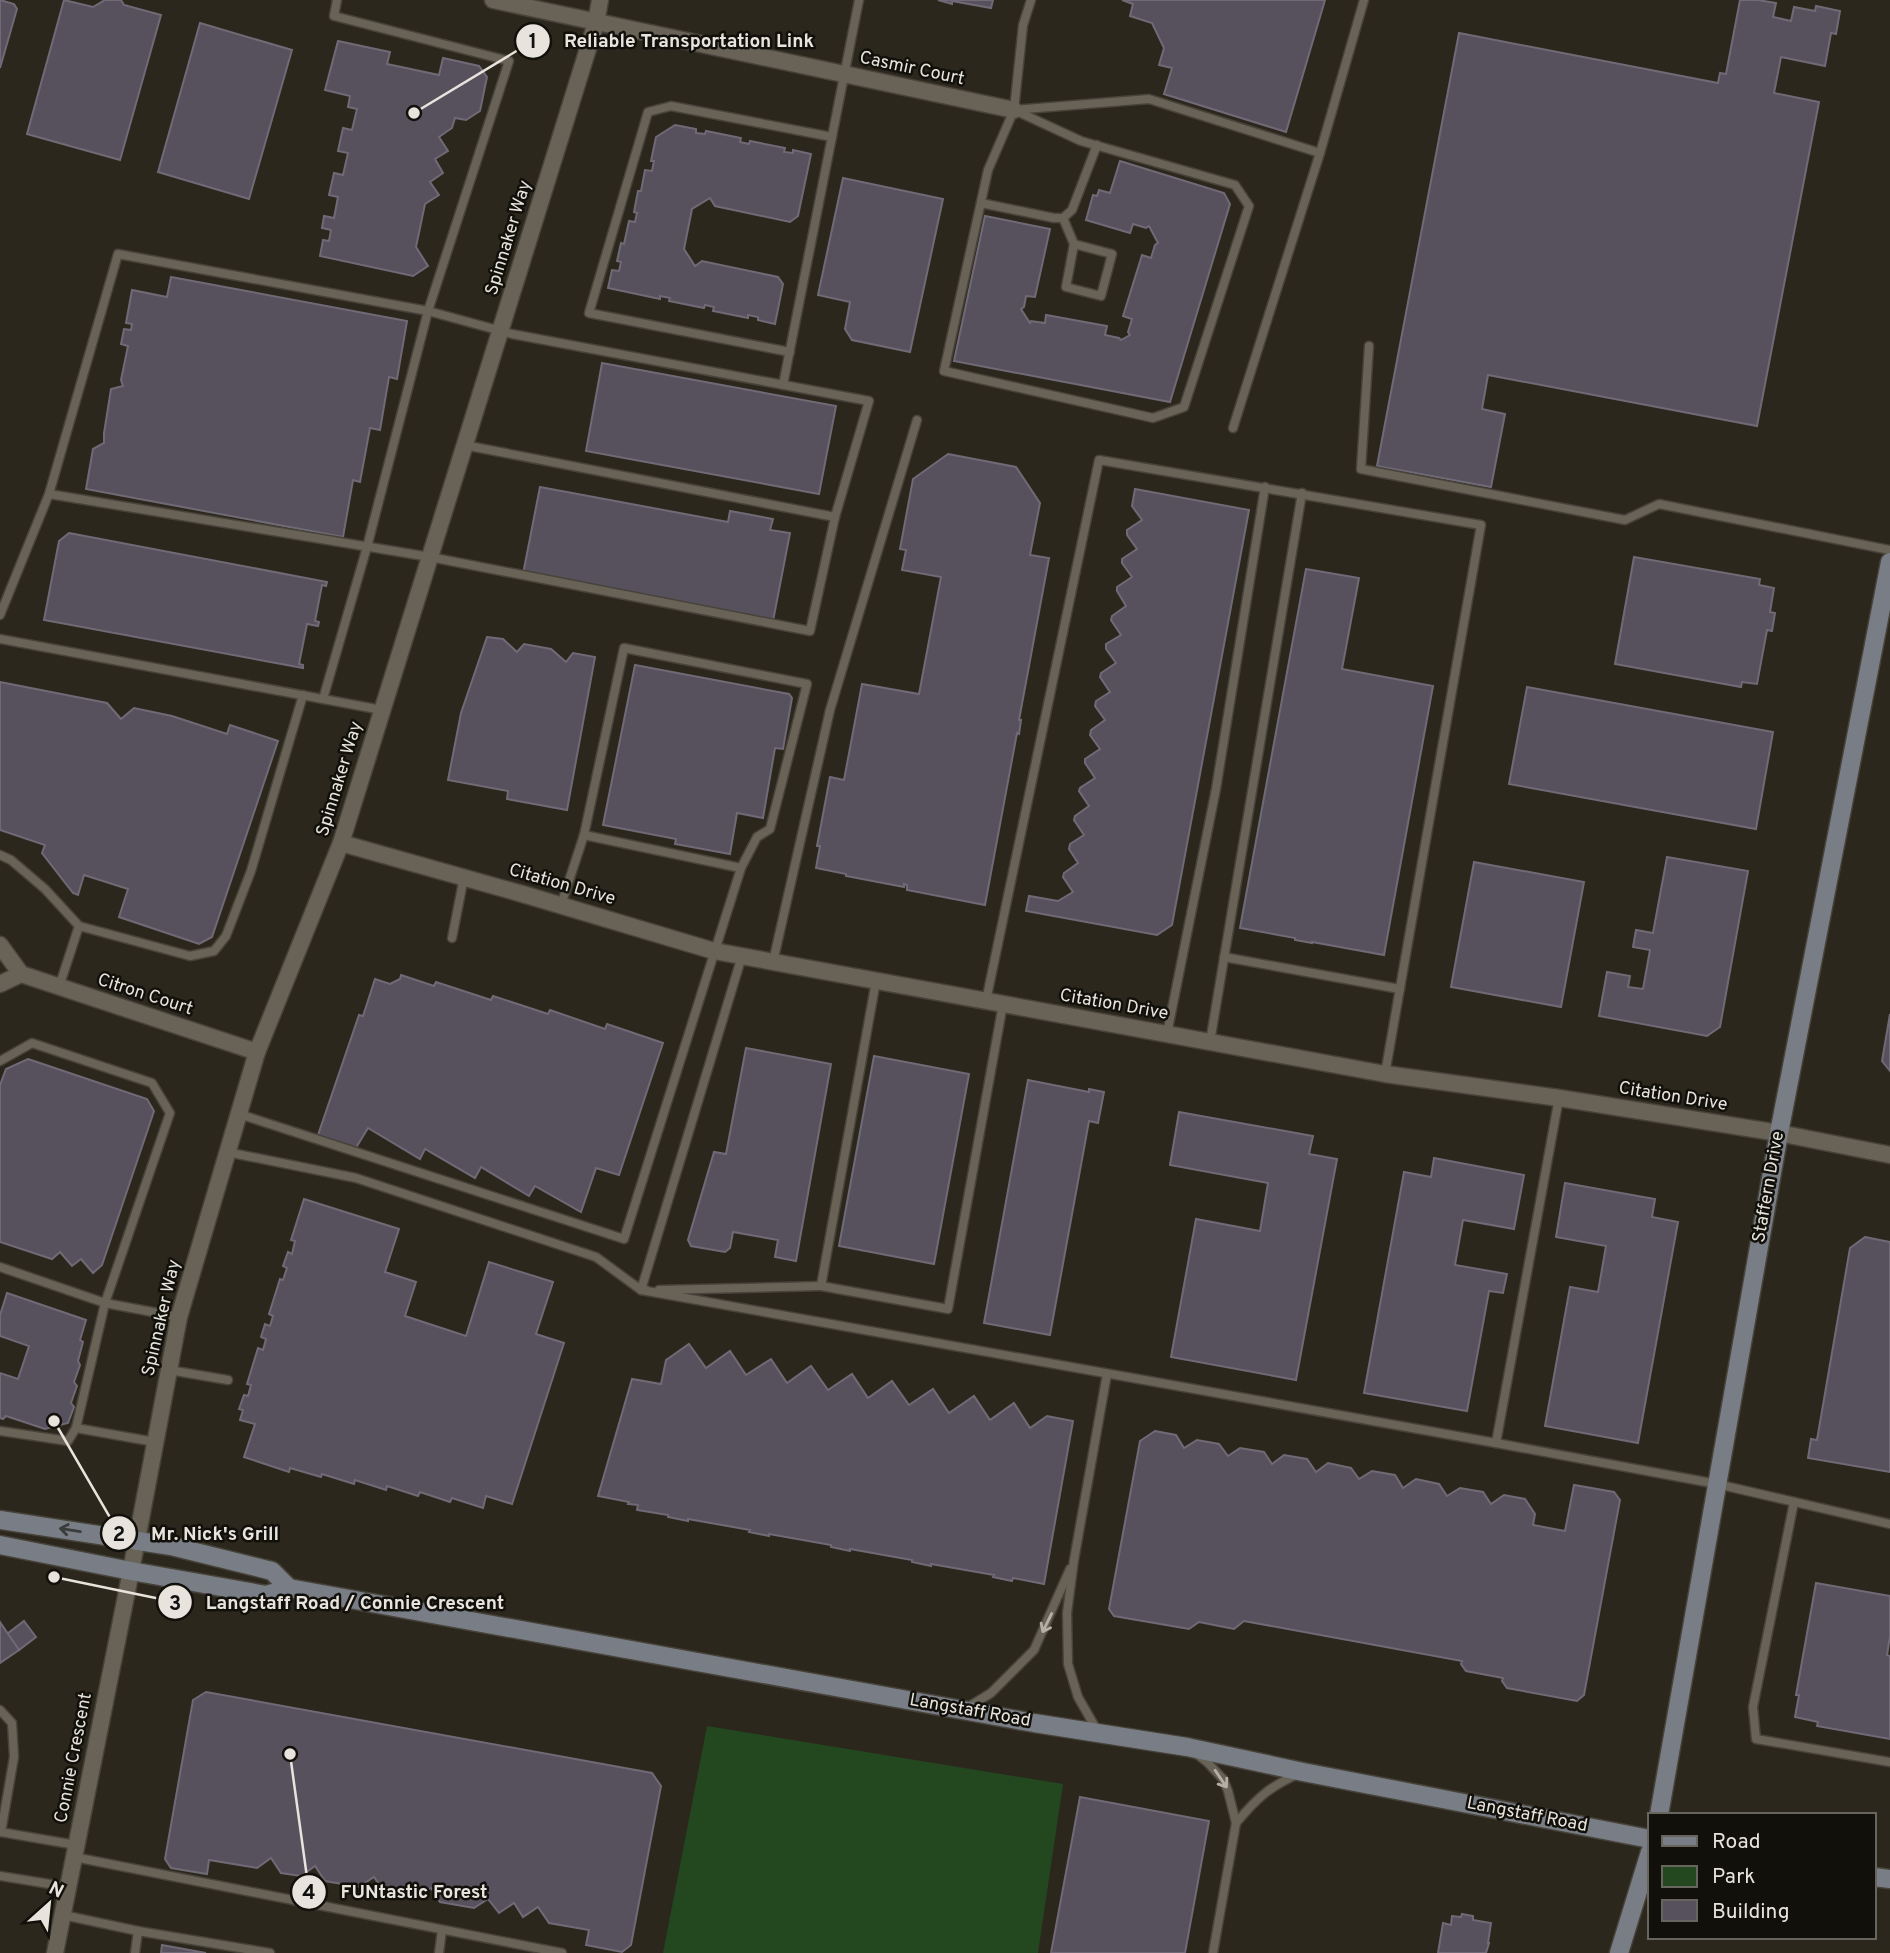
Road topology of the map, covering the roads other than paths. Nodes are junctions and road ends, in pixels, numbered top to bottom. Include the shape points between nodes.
1 (337, 0) edge
2 (493, 0) edge
3 (600, 0) edge
4 (859, 0) edge
5 (1031, 0) edge
6 (1364, 0) edge
7 (596, 23) junction
8 (844, 74) junction
9 (1014, 110) junction
10 (832, 137) junction
11 (1097, 145) junction
12 (1320, 153) junction
13 (981, 203) junction
14 (1063, 218) junction
15 (1074, 244) junction
16 (428, 311) junction
17 (500, 330) junction
18 (1369, 346) dead end
19 (790, 352) junction
20 (783, 385) junction
21 (917, 419) dead end
22 (1233, 428) dead end
23 (464, 445) junction
24 (1265, 487) junction
25 (1302, 493) junction
26 (49, 494) junction
27 (835, 517) junction
28 (367, 547) junction
29 (1890, 550) edge
30 (430, 558) junction
31 (1890, 562) edge
32 (0, 615) edge
33 (0, 639) edge
34 (303, 695) junction
35 (323, 699) junction
36 (382, 710) junction
37 (584, 835) junction
38 (341, 843) junction
39 (0, 855) edge
40 (741, 868) junction
41 (464, 877) junction
42 (561, 905) junction
43 (79, 926) junction
44 (452, 939) dead end
45 (0, 945) edge
46 (715, 951) junction
47 (742, 956) junction
48 (1224, 957) junction
49 (773, 962) junction
50 (21, 974) junction
51 (876, 981) junction
52 (0, 984) edge
53 (59, 987) junction
54 (1400, 989) junction
55 (986, 1001) junction
56 (1003, 1004) junction
57 (1167, 1034) junction
58 (1210, 1042) junction
59 (257, 1052) junction
60 (0, 1061) edge
61 (1385, 1074) junction
62 (1559, 1098) junction
63 (239, 1114) junction
64 (1779, 1133) junction
65 (227, 1152) junction
66 (1890, 1155) edge
67 (0, 1267) edge
68 (821, 1286) junction
69 (641, 1290) junction
70 (105, 1303) junction
71 (179, 1317) junction
72 (169, 1370) junction
73 (1107, 1374) junction
74 (228, 1380) dead end
75 (76, 1428) junction
76 (0, 1431) edge
77 (155, 1442) junction
78 (1496, 1443) junction
79 (1717, 1483) junction
80 (1794, 1502) junction
81 (0, 1520) edge
82 (1890, 1524) edge
83 (137, 1540) junction
84 (0, 1545) edge
85 (1074, 1560) junction
86 (131, 1571) junction
87 (289, 1588) junction
88 (0, 1710) edge
89 (963, 1710) junction
90 (1099, 1733) junction
91 (1187, 1747) junction
92 (1890, 1762) edge
93 (1303, 1772) junction
94 (1659, 1813) edge
95 (1236, 1823) junction
96 (0, 1832) edge
97 (1648, 1839) edge
98 (75, 1851) junction
99 (1648, 1859) edge
100 (0, 1876) edge
101 (68, 1887) junction
102 (63, 1915) junction
103 (442, 1930) junction
104 (138, 1931) junction
105 (55, 1953) edge
106 (135, 1953) edge
107 (270, 1953) edge
108 (439, 1953) edge
109 (562, 1953) edge
110 (1213, 1953) edge
111 (1619, 1953) edge

1 - 16 lane via 334,16 509,61
2 - 7 street, Casmir Court
3 - 7 street, Spinnaker Way
4 - 8 lane
5 - 9 lane via 1023,25
6 - 12 lane
7 - 8 street, Casmir Court
7 - 17 street, Spinnaker Way
8 - 9 street, Casmir Court
8 - 10 lane
9 - 11 lane
9 - 12 lane via 1149,99
9 - 13 lane via 988,170
10 - 19 lane
10 - 19 lane via 671,106 648,111 589,313
11 - 13 lane via 1235,184 1249,206 1184,407 1153,418 944,371
11 - 14 lane via 1072,210
12 - 22 lane
13 - 14 lane
14 - 15 lane
15 - 15 lane via 1112,254 1101,296 1066,287
16 - 17 lane
16 - 26 lane via 118,254
16 - 28 lane
17 - 20 lane
17 - 23 street, Spinnaker Way
18 - 29 lane via 1362,469 1625,520 1659,503
19 - 20 lane
20 - 27 lane via 869,401
21 - 49 lane via 830,710
23 - 27 lane
23 - 30 street, Spinnaker Way
24 - 25 lane
24 - 55 lane via 1099,460
24 - 57 lane via 1216,789
25 - 48 lane
25 - 54 lane via 1481,525
26 - 28 lane
26 - 32 lane
27 - 30 lane via 810,631
28 - 30 lane
28 - 35 lane
30 - 36 street, Spinnaker Way
31 - 64 main road, Staffern Drive
33 - 34 lane
34 - 35 lane
34 - 43 lane via 251,871 226,936 214,951 190,956
35 - 36 lane
36 - 38 street, Spinnaker Way
37 - 40 lane
37 - 40 lane via 624,648 807,684 770,829 757,836
37 - 42 lane
38 - 41 street, Citation Drive
38 - 59 street, Spinnaker Way
39 - 43 lane via 45,889
40 - 46 lane
41 - 42 street, Citation Drive
41 - 44 lane
42 - 46 street, Citation Drive
43 - 53 lane
45 - 50 street
46 - 47 street, Citation Drive
46 - 63 lane via 624,1239
47 - 49 street, Citation Drive
47 - 69 lane
48 - 54 lane
48 - 58 lane
49 - 51 street, Citation Drive
50 - 52 street
50 - 53 street, Citron Court
51 - 55 street, Citation Drive
51 - 68 lane
53 - 59 street, Citron Court
54 - 61 lane
55 - 56 street, Citation Drive
56 - 57 street, Citation Drive
56 - 68 lane via 948,1309
57 - 58 street, Citation Drive
58 - 61 street, Citation Drive
59 - 63 street, Spinnaker Way
60 - 70 lane via 32,1043 152,1083 170,1113
61 - 62 street, Citation Drive
62 - 64 street, Citation Drive
62 - 78 lane
63 - 65 street, Spinnaker Way
64 - 66 street, Citation Drive
64 - 79 main road, Staffern Drive
65 - 69 lane via 356,1178 558,1244 596,1257
65 - 71 street, Spinnaker Way
67 - 70 lane
68 - 69 lane
69 - 73 lane
70 - 71 lane
70 - 75 lane
71 - 72 street, Spinnaker Way
72 - 74 lane
72 - 77 street, Spinnaker Way
73 - 78 lane
73 - 85 lane
75 - 76 lane via 68,1441
75 - 77 lane
77 - 83 street, Spinnaker Way
78 - 79 lane
79 - 80 lane
79 - 94 main road, Staffern Drive
80 - 82 lane
80 - 92 lane via 1753,1707 1756,1739
83 -> 81 main road, Langstaff Road
83 - 86 street, Spinnaker Way
83 - 87 main road, Langstaff Road via 272,1571
84 - 86 main road, Langstaff Road
85 -> 89 lane via 1034,1650 991,1693
85 - 90 lane via 1068,1664 1078,1698
86 - 87 main road, Langstaff Road via 266,1595
86 - 98 street, Connie Crescent
87 - 89 main road, Langstaff Road
88 - 96 lane via 12,1723 15,1757
89 - 90 main road, Langstaff Road
90 - 91 main road, Langstaff Road
91 - 93 main road, Langstaff Road
91 -> 95 lane via 1223,1779
93 - 95 lane via 1275,1784
93 - 97 main road, Langstaff Road
95 - 110 lane
96 - 98 lane
98 - 101 street, Connie Crescent
98 - 103 lane
99 - 111 main road
100 - 101 lane
101 - 102 street, Connie Crescent
102 - 104 lane
102 - 105 street, Connie Crescent
103 - 108 lane
103 - 109 lane
104 - 106 lane
104 - 107 lane

